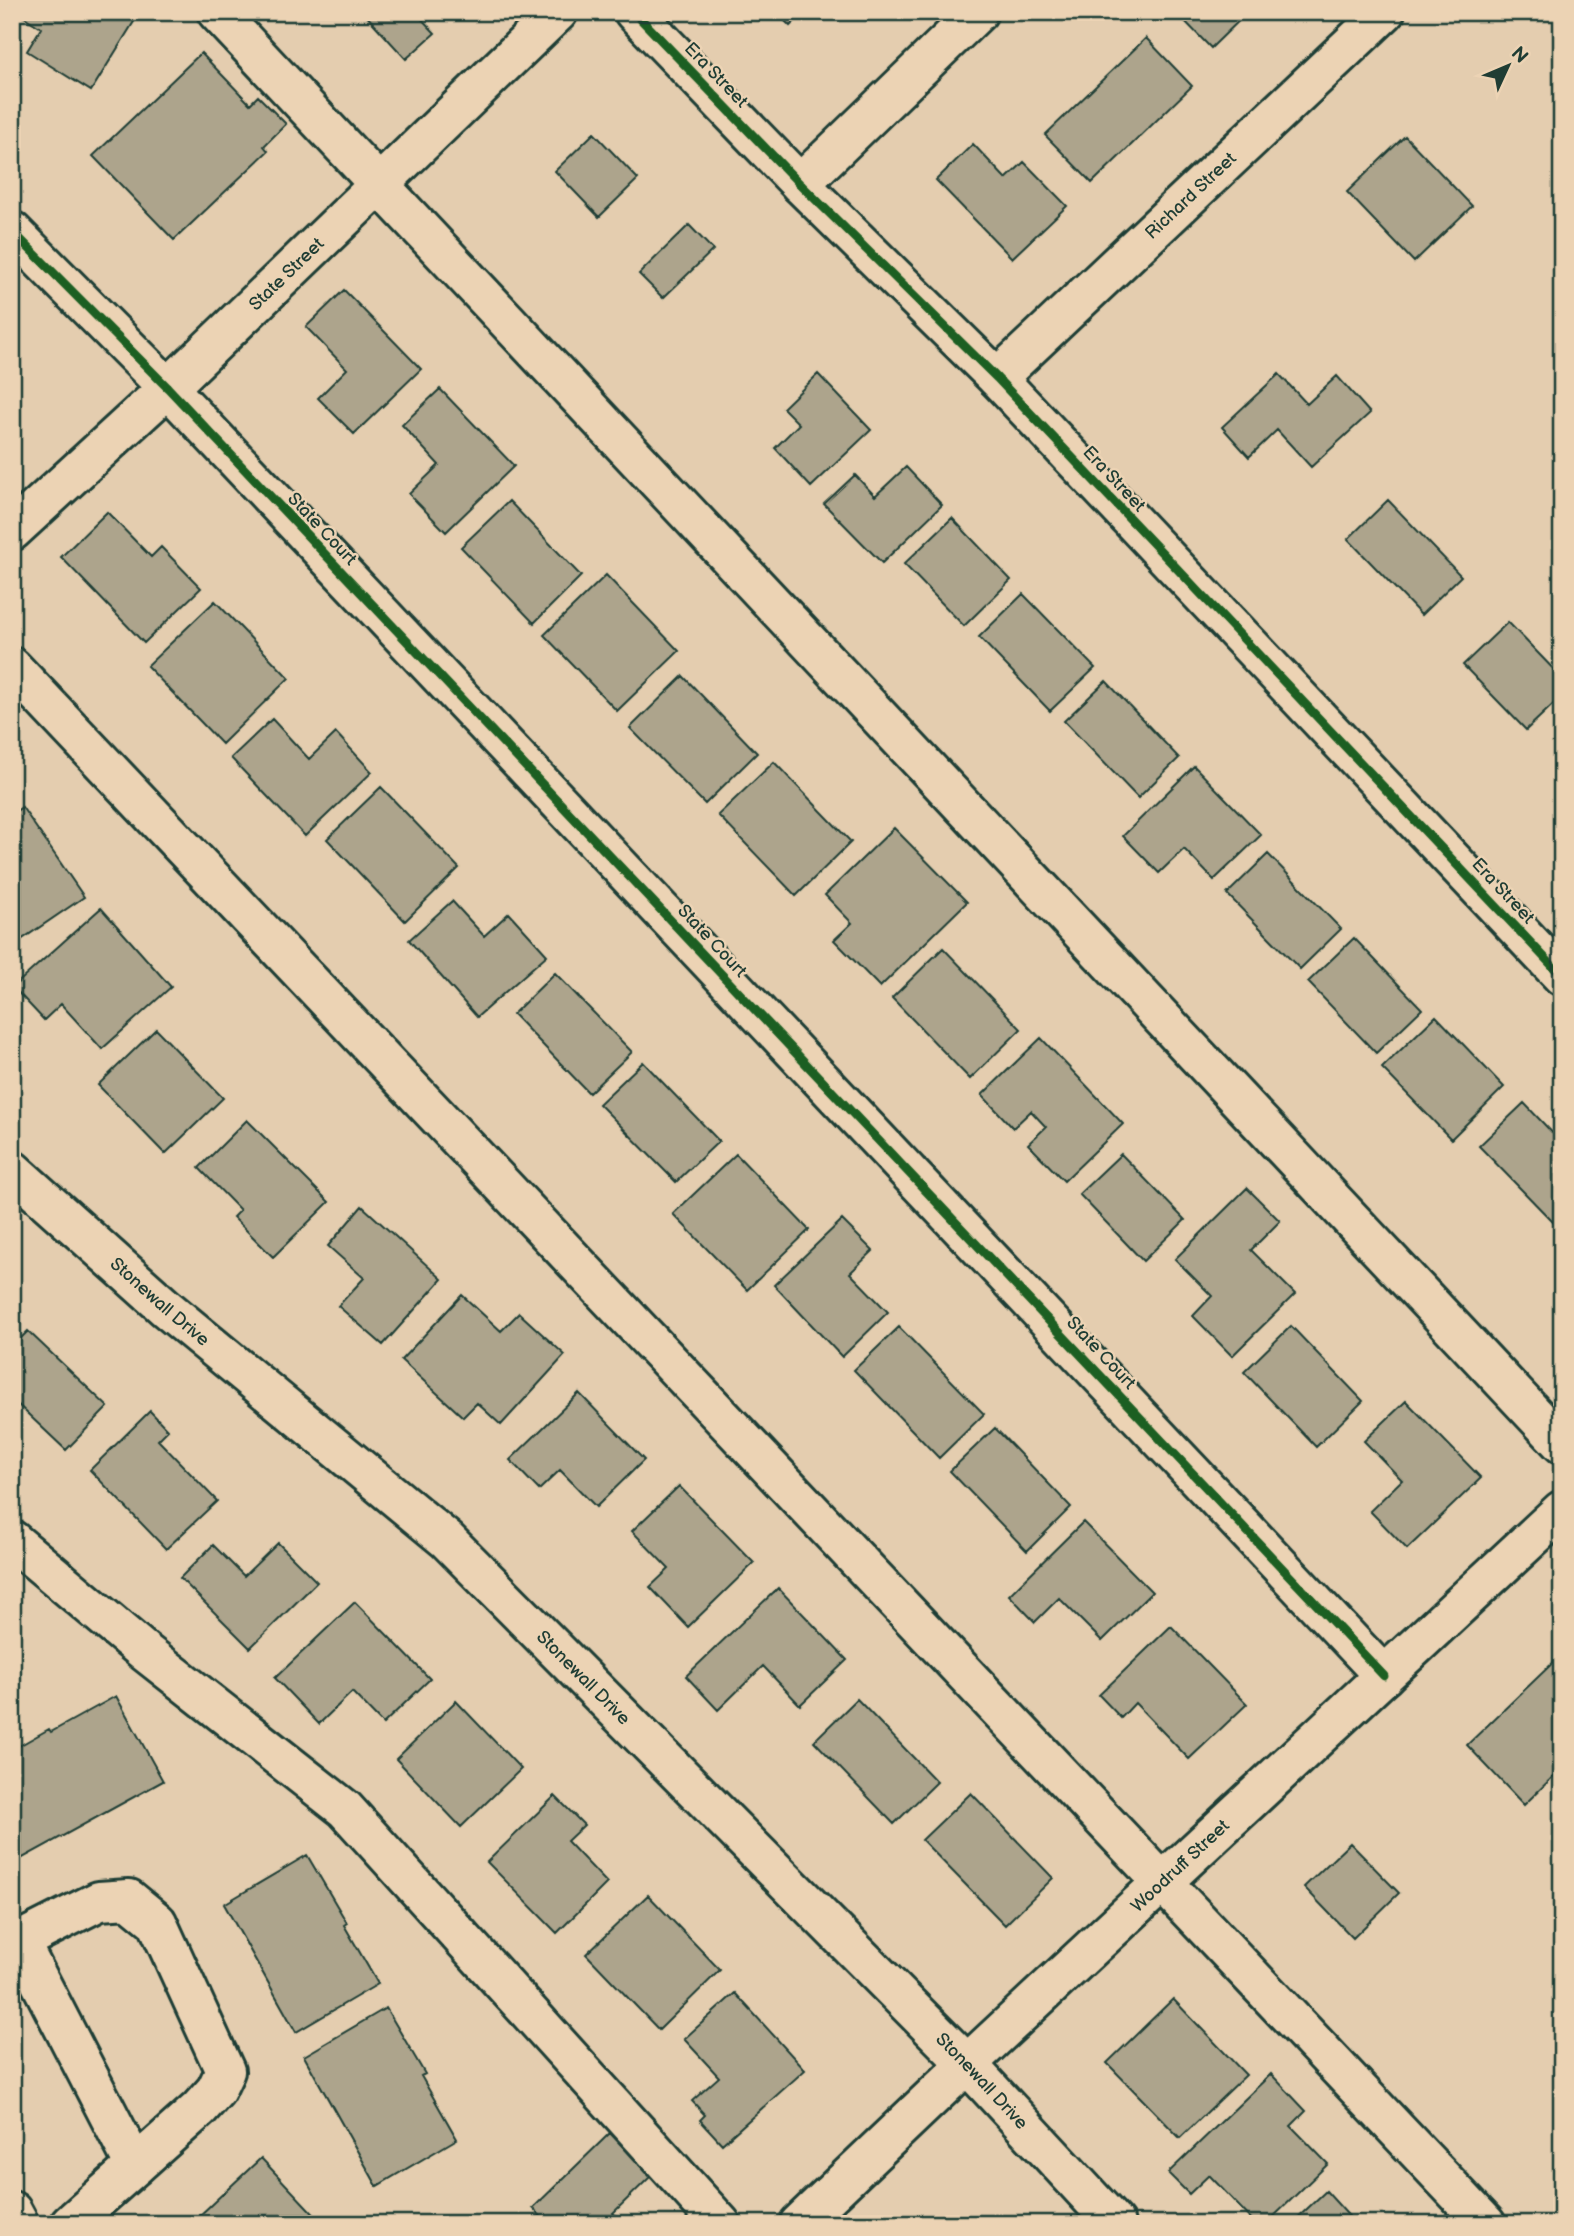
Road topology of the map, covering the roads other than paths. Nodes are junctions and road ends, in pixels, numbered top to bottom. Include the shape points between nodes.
1 (217, 12) edge
2 (558, 12) edge
3 (634, 12) edge
4 (978, 12) edge
5 (1385, 12) edge
6 (379, 184) junction
7 (800, 184) junction
8 (12, 232) edge
9 (997, 378) junction
10 (167, 388) junction
11 (12, 531) edge
12 (12, 667) edge
13 (1562, 976) edge
14 (12, 1170) edge
15 (1562, 1444) edge
16 (1562, 1510) edge
17 (12, 1540) edge
18 (1384, 1676) junction
19 (1161, 1883) junction
20 (16, 1943) edge
21 (967, 2064) junction
22 (135, 2166) junction
23 (12, 2211) edge
24 (19, 2224) edge
25 (71, 2224) edge
26 (721, 2224) edge
27 (799, 2224) edge
28 (1115, 2224) edge
29 (1486, 2224) edge

1 - 6 street
2 - 6 street, State Street
3 - 7 street, Era Street
4 - 7 street
5 - 9 street, Richard Street
6 - 10 street, State Street
6 - 15 street
7 - 9 street, Era Street
8 - 10 street, State Court
9 - 13 street, Era Street
10 - 11 street, State Street
10 - 18 street, State Court
12 - 19 street
14 - 21 street, Stonewall Drive via 167,1309 447,1540
16 - 18 street, Woodruff Street
17 - 26 street via 345,1810
18 - 19 street, Woodruff Street
19 - 21 street, Woodruff Street
19 - 29 street
20 - 22 street
20 - 22 street via 99,1901 129,1899 157,1922 225,2071 199,2109
21 - 27 street, Woodruff Street
21 - 28 street, Stonewall Drive
22 - 25 street
23 - 24 street

